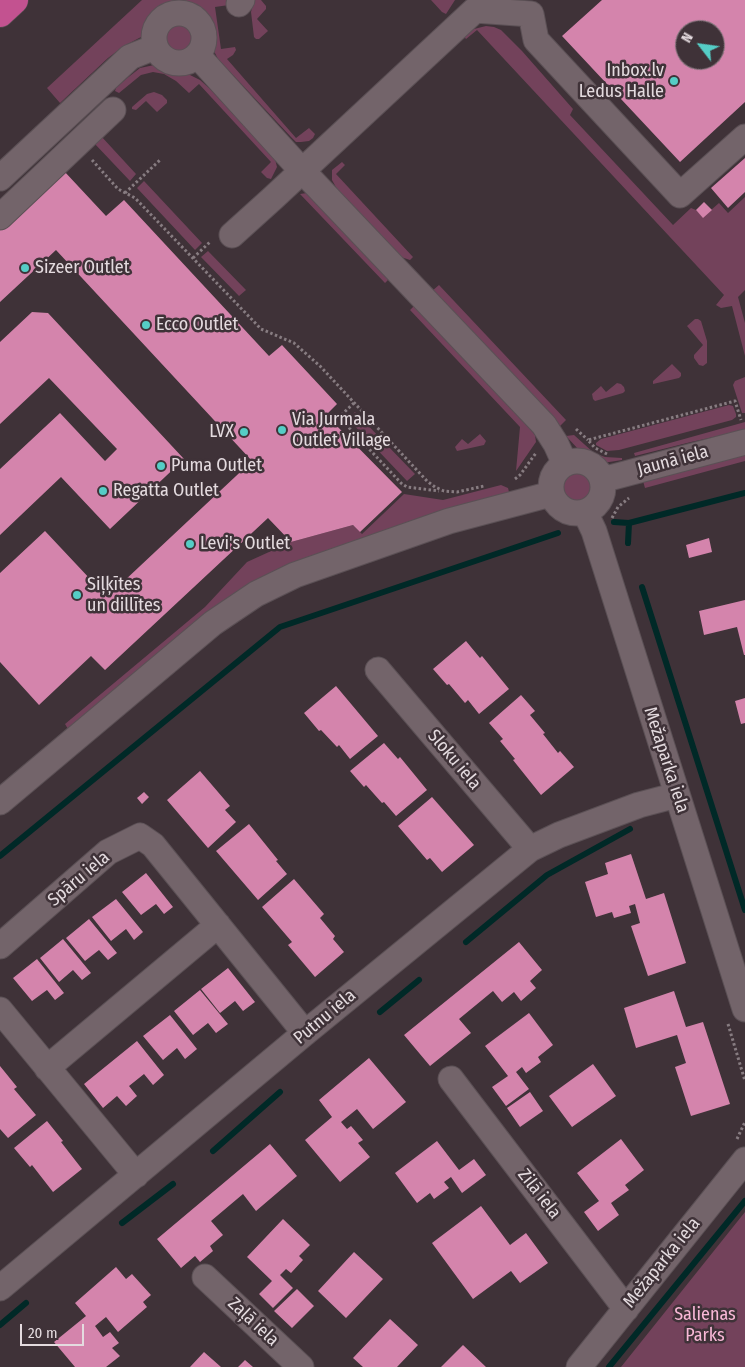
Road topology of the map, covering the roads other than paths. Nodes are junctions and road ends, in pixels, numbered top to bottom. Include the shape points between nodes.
1 (14, 0) edge
2 (0, 13) edge
3 (155, 47) junction
4 (197, 55) junction
5 (113, 110) dead end
6 (745, 137) edge
7 (302, 170) junction
8 (0, 178) edge
9 (0, 217) edge
10 (232, 235) dead end
11 (740, 432) edge
12 (565, 464) junction
13 (602, 480) junction
14 (551, 494) junction
15 (586, 512) junction
16 (378, 670) dead end
17 (677, 795) junction
18 (0, 802) edge
19 (530, 849) junction
20 (218, 925) junction
21 (0, 946) edge
22 (745, 1009) edge
23 (0, 1010) edge
24 (306, 1033) junction
25 (47, 1068) junction
26 (451, 1079) dead end
27 (745, 1160) edge
28 (136, 1175) junction
29 (205, 1277) dead end
30 (0, 1288) edge
31 (626, 1308) junction
32 (301, 1367) edge
33 (579, 1367) edge

1 - 2 highway
3 - 4 street via 159,54 173,63 182,63
3 - 4 street via 154,30 158,23 164,17 179,12 195,18 204,32 202,49
3 - 8 street via 130,57
4 - 7 street
5 - 9 street
6 - 7 street via 680,195 536,40 531,14 476,10
7 - 10 street
7 - 12 street via 544,425
11 - 13 street, Jaunā iela
12 - 13 street via 574,461 591,465
12 - 14 street via 553,476
13 - 15 street via 598,503
14 - 15 street via 560,508 577,514
14 - 18 street via 449,521 295,575 256,594 213,623
15 - 17 street, Mežaparka iela
16 - 19 street, Sloku iela
17 - 19 street, Putnu iela via 559,834
17 - 22 street, Mežaparka iela
19 - 24 street, Putnu iela
20 - 21 street, Spāru iela via 153,845 140,836 108,852
20 - 24 street, Spāru iela
20 - 25 street
23 - 25 street
24 - 28 street, Putnu iela
25 - 28 street
26 - 31 street, Zilā iela
27 - 31 street, Mežaparka iela
28 - 30 street, Putnu iela
29 - 32 street, Zaļā iela
31 - 33 street, Mežaparka iela

